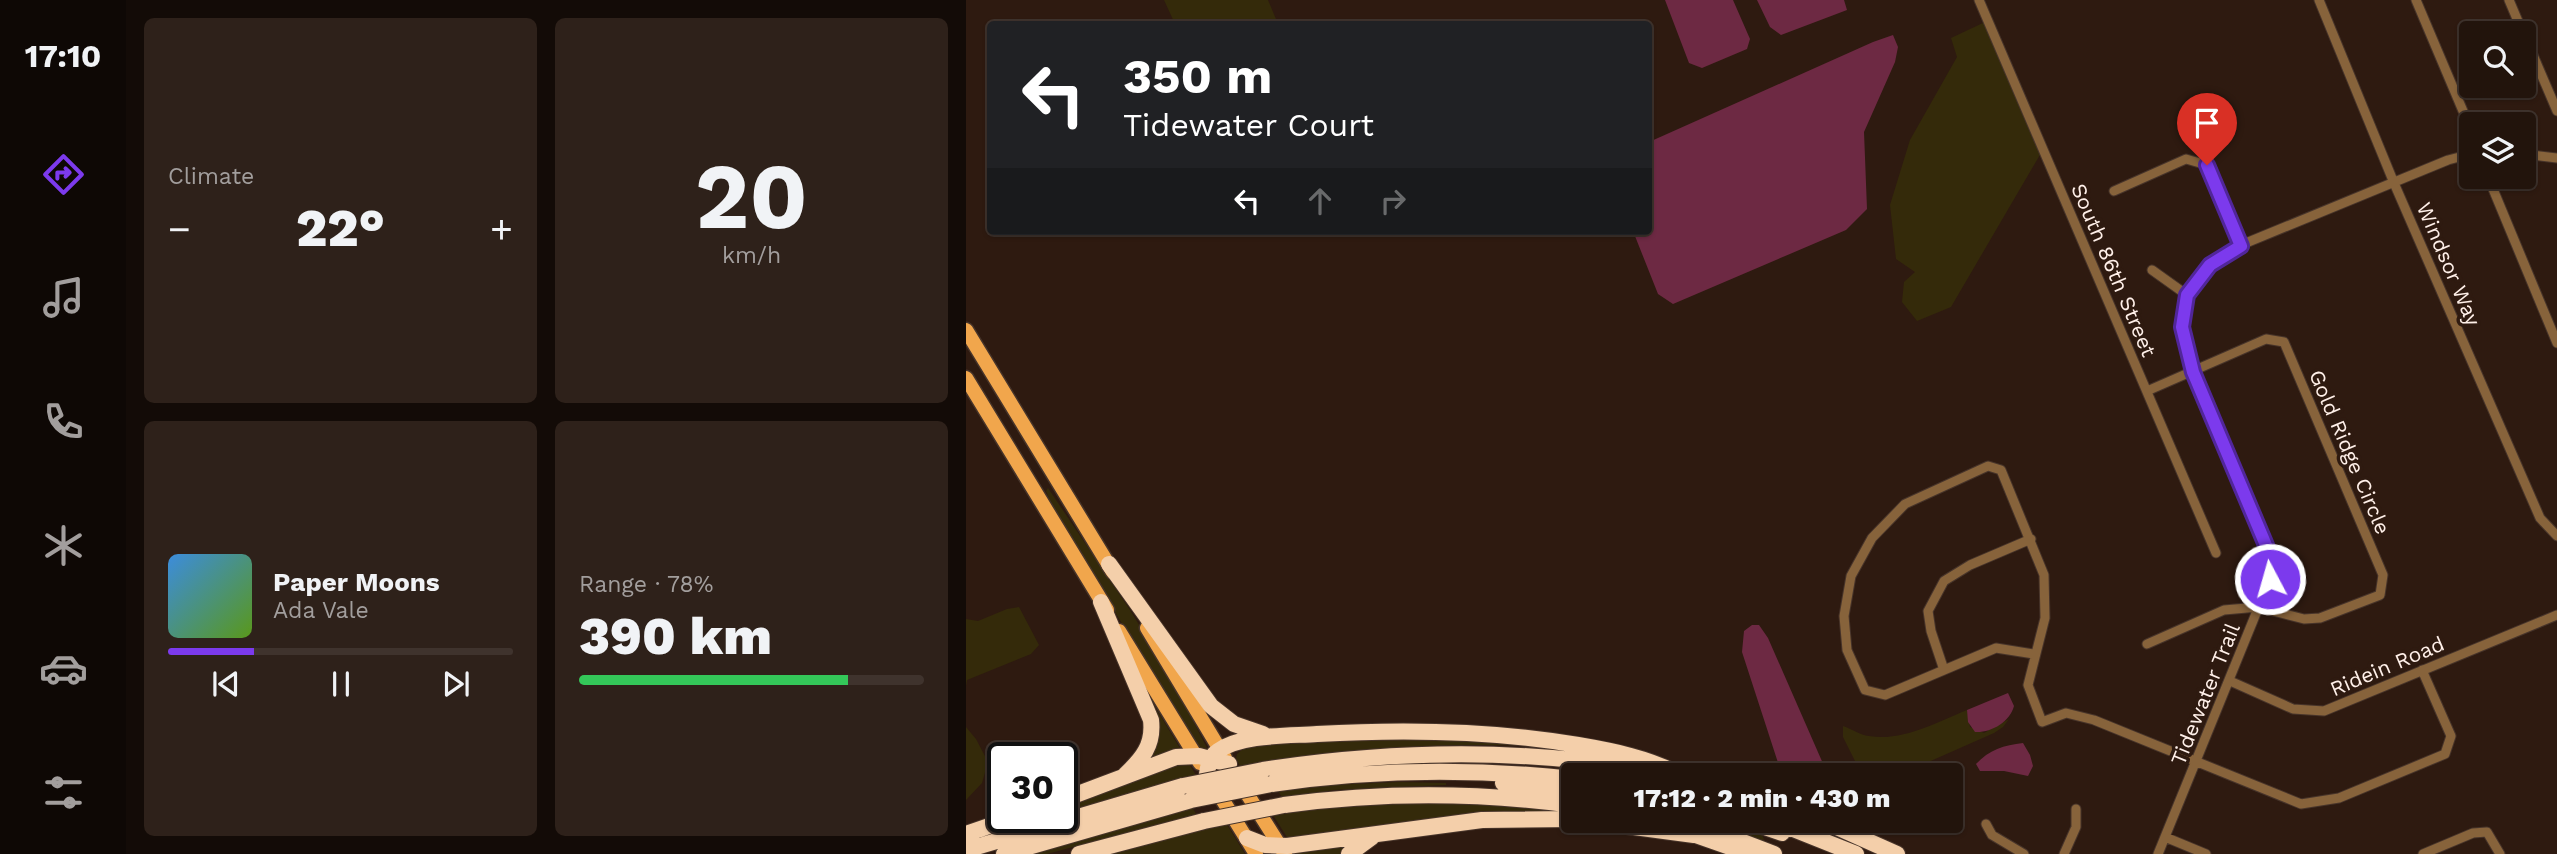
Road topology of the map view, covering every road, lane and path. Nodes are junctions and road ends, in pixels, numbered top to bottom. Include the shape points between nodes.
1 (1979, 0) edge
2 (2319, 0) edge
3 (2416, 0) edge
4 (2508, 0) edge
5 (2517, 21) edge
6 (2536, 63) edge
7 (2557, 111) edge
8 (2463, 112) edge
9 (2536, 155) edge
10 (2459, 157) edge
11 (2557, 158) edge
12 (2394, 183) junction
13 (2493, 189) edge
14 (2114, 191) dead end
15 (2241, 246) junction
16 (2152, 270) dead end
17 (2187, 295) junction
18 (967, 333) edge
19 (2557, 343) edge
20 (2193, 372) junction
21 (968, 390) edge
22 (2147, 391) junction
23 (2557, 536) edge
24 (2031, 539) junction
25 (2216, 553) dead end
26 (1109, 564) junction
27 (1101, 602) junction
28 (2258, 607) junction
29 (2557, 615) edge
30 (2147, 644) dead end
31 (2034, 654) junction
32 (1944, 670) junction
33 (2421, 670) junction
34 (2230, 681) junction
35 (1280, 736) junction
36 (1212, 760) junction
37 (2197, 762) junction
38 (1603, 763) edge
39 (1655, 763) edge
40 (1417, 771) junction
41 (1125, 775) junction
42 (1267, 777) junction
43 (1561, 778) edge
44 (1561, 791) edge
45 (1187, 793) junction
46 (1078, 794) edge
47 (1561, 804) edge
48 (2076, 809) dead end
49 (1561, 819) edge
50 (1986, 824) dead end
51 (987, 827) edge
52 (1702, 833) edge
53 (1707, 833) edge
54 (1786, 833) edge
55 (1794, 833) edge
56 (1850, 833) edge
57 (966, 834) edge
58 (1376, 834) junction
59 (2165, 837) junction
60 (1247, 838) joint
61 (1269, 847) edge
62 (966, 850) edge
63 (1771, 853) edge
64 (1004, 854) edge
65 (1079, 854) edge
66 (1349, 854) edge
67 (1750, 854) edge
68 (1829, 854) edge
69 (1856, 854) edge
70 (1897, 854) edge
71 (2024, 854) edge
72 (2064, 854) edge
73 (2158, 854) edge
74 (2206, 854) edge
75 (2423, 854) edge
76 (2500, 854) edge

1 - 22 street, South 86th Street
2 - 12 street, Windsor Way
3 - 8 street
4 - 5 street
6 - 7 street
9 - 11 street
10 - 12 street
12 - 15 street
12 - 23 street, Windsor Way via 2540,518
13 - 19 street
14 - 15 street via 2186,159 2207,165
15 - 17 street via 2210,265
16 - 17 street
17 - 20 street, Tidewater Trail via 2182,327
18 - 26 main road
20 - 22 street, Gold Ridge Circle
20 - 28 street, Tidewater Trail via 2268,550 2270,579
20 - 28 street, Gold Ridge Circle via 2266,339 2284,342 2383,575 2380,595 2320,618 2304,619
21 - 27 main road
22 - 25 street, South 86th Street
24 - 31 street via 2044,575 2045,618
24 - 32 street via 1970,565 1944,582 1928,611
24 - 32 street via 2001,470 1988,467 1905,504 1872,538 1851,576 1843,616 1847,650 1865,690 1885,695
26 - 35 highway via 1211,706 1241,727
26 - 36 main road
27 - 36 main road
27 - 41 highway via 1151,720 1148,746
28 - 30 street via 2224,610
28 - 34 street, Tidewater Trail
29 - 33 street, Ridein Road
31 - 32 street via 1996,648
31 - 37 street via 2028,685 2042,722 2066,713 2094,720
33 - 34 street, Ridein Road via 2325,711 2293,709
33 - 37 street via 2451,736 2445,754 2339,798 2301,804
34 - 37 street, Tidewater Trail
35 - 36 highway via 1242,741
35 - 39 highway via 1419,731 1509,735
36 - 41 highway via 1175,757
36 - 60 main road
36 - 61 main road
37 - 59 street, Tidewater Trail
38 - 42 highway via 1486,754 1370,758
40 - 42 highway
40 - 43 highway
40 - 44 highway
41 - 46 highway
42 - 45 highway, bridge
45 - 62 highway
45 - 64 highway
47 - 65 highway, bridge via 1435,794 1359,797 1204,821
48 - 72 street via 2076,827
49 - 58 highway via 1482,820
50 - 71 street via 1992,835
51 - 57 highway
52 - 67 highway
53 - 63 highway
54 - 68 highway
55 - 69 highway
56 - 70 highway
58 - 61 highway
58 - 66 highway
59 - 73 street, Tidewater Trail
59 - 74 street
60 - 61 highway
75 - 76 street via 2473,833 2487,832

